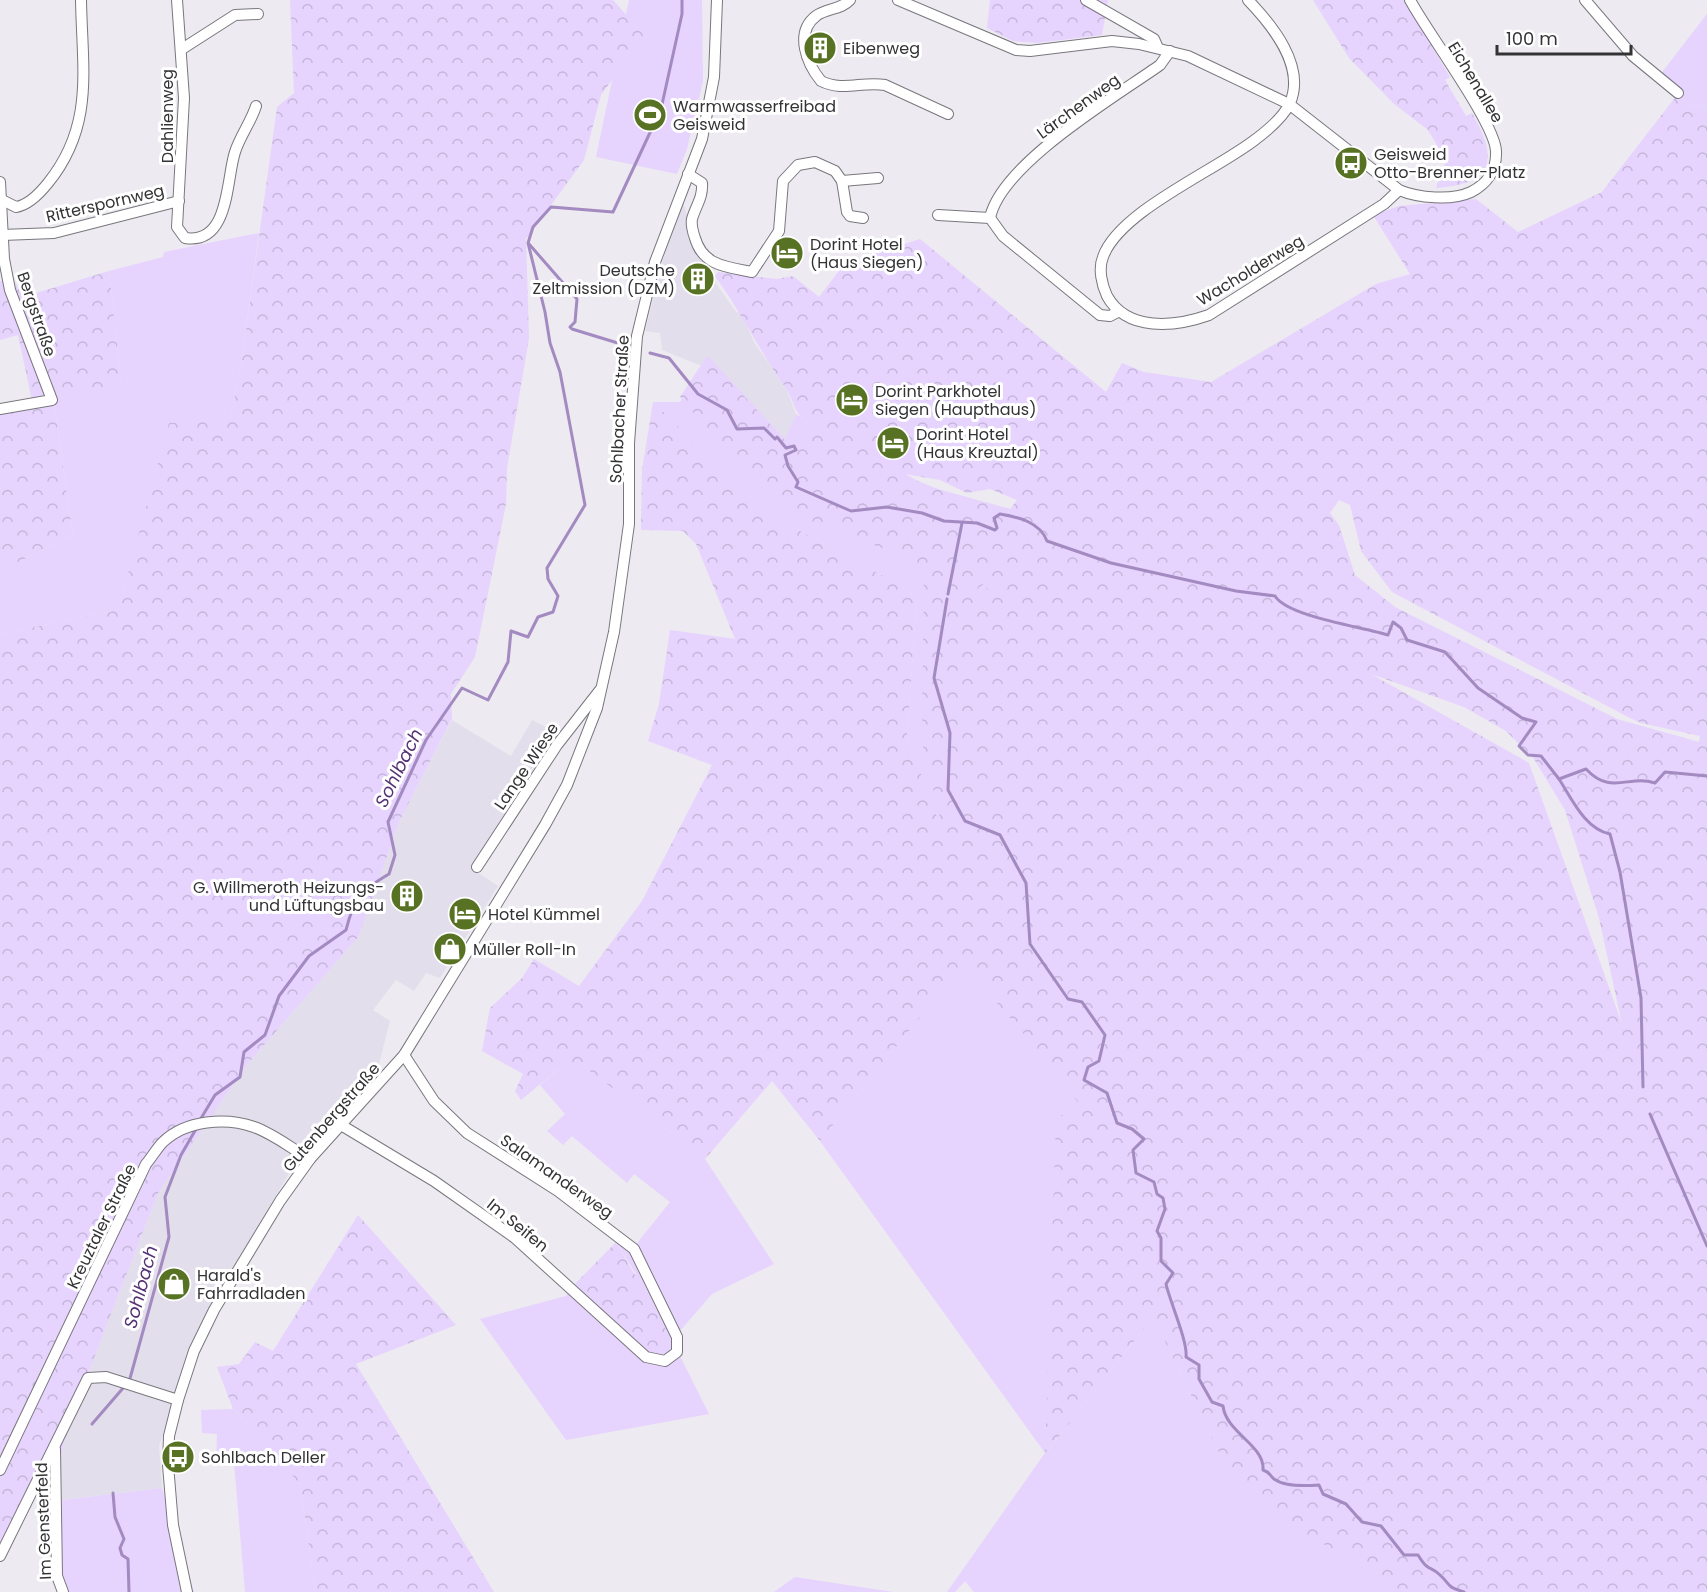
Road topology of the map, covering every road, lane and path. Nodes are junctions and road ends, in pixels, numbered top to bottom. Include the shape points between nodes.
1 (81, 0) edge
2 (177, 0) edge
3 (717, 0) edge
4 (850, 0) edge
5 (898, 0) edge
6 (1086, 0) edge
7 (1248, 0) edge
8 (1410, 0) edge
9 (1585, 0) edge
10 (258, 14) dead end
11 (1158, 48) junction
12 (182, 49) junction
13 (1170, 51) junction
14 (1678, 93) dead end
15 (1289, 104) junction
16 (256, 106) dead end
17 (948, 114) dead end
18 (688, 174) junction
19 (878, 178) dead end
20 (843, 181) junction
21 (0, 182) edge
22 (1399, 190) junction
23 (2, 200) junction
24 (179, 201) junction
25 (938, 215) dead end
26 (863, 218) dead end
27 (990, 218) junction
28 (2, 235) junction
29 (1118, 312) junction
30 (0, 409) edge
31 (603, 685) junction
32 (477, 867) dead end
33 (404, 1055) junction
34 (341, 1125) junction
35 (310, 1159) junction
36 (664, 1361) joint
37 (178, 1400) junction
38 (55, 1448) junction
39 (0, 1470) edge
40 (0, 1556) edge
41 (63, 1592) edge
42 (187, 1592) edge

1 - 23 street via 85,90 80,124 68,156 30,201 16,207
2 - 12 street, Dahlienweg
3 - 18 street, Sohlbacher Straße via 714,77 702,139
4 - 17 street via 816,16 806,33 808,59 821,81 842,88 885,85
5 - 11 street via 1016,50 1112,41
6 - 11 street via 1154,39
7 - 15 street via 1271,24 1291,64 1294,86
8 - 22 street, Eichenallee via 1483,118 1495,143 1495,165 1485,182 1466,194 1420,196
9 - 14 street via 1633,56
10 - 12 street via 235,15
11 - 13 street
12 - 24 street, Dahlienweg via 184,129
13 - 15 street
13 - 27 street, Lärchenweg via 1160,65 1049,143 996,198
15 - 22 street
15 - 29 street via 1272,126 1234,156 1123,227 1102,257 1101,284
16 - 24 street, Dahlienweg via 235,153 217,223 201,238 185,238 177,227
18 - 20 street via 702,183 703,196 692,221 701,253 717,265 752,272 779,231 781,190 791,171 798,165 815,162 831,168
18 - 31 street, Sohlbacher Straße via 655,262 637,336 629,443 629,524
19 - 20 street
20 - 26 street via 847,212
21 - 23 street, Bergstraße
22 - 29 street, Wacholderweg via 1384,204 1209,315 1183,322 1154,323 1137,321
23 - 28 street, Bergstraße
24 - 28 street, Ritterspornweg via 54,232
25 - 27 street
27 - 29 street via 1003,236 1100,315
28 - 30 street, Bergstraße via 10,290 52,400
31 - 32 street, Lange Wiese via 557,745
31 - 33 street, Gutenbergstraße via 567,785
33 - 34 street, Gutenbergstraße
33 - 36 street, Salamanderweg via 434,1101 467,1133 558,1191 634,1249 677,1337 677,1352
34 - 35 street, Gutenbergstraße
34 - 36 street, Im Seifen via 434,1181 515,1238 646,1357
35 - 37 street, Gutenbergstraße via 214,1310
35 - 39 street, Kreuztaler Straße via 256,1128 232,1121 185,1128 163,1142 146,1164
37 - 38 street via 105,1377 87,1378
37 - 42 street, Gutenbergstraße via 169,1436 168,1465 173,1525
38 - 40 street
38 - 41 street, Im Gensterfeld via 57,1576

